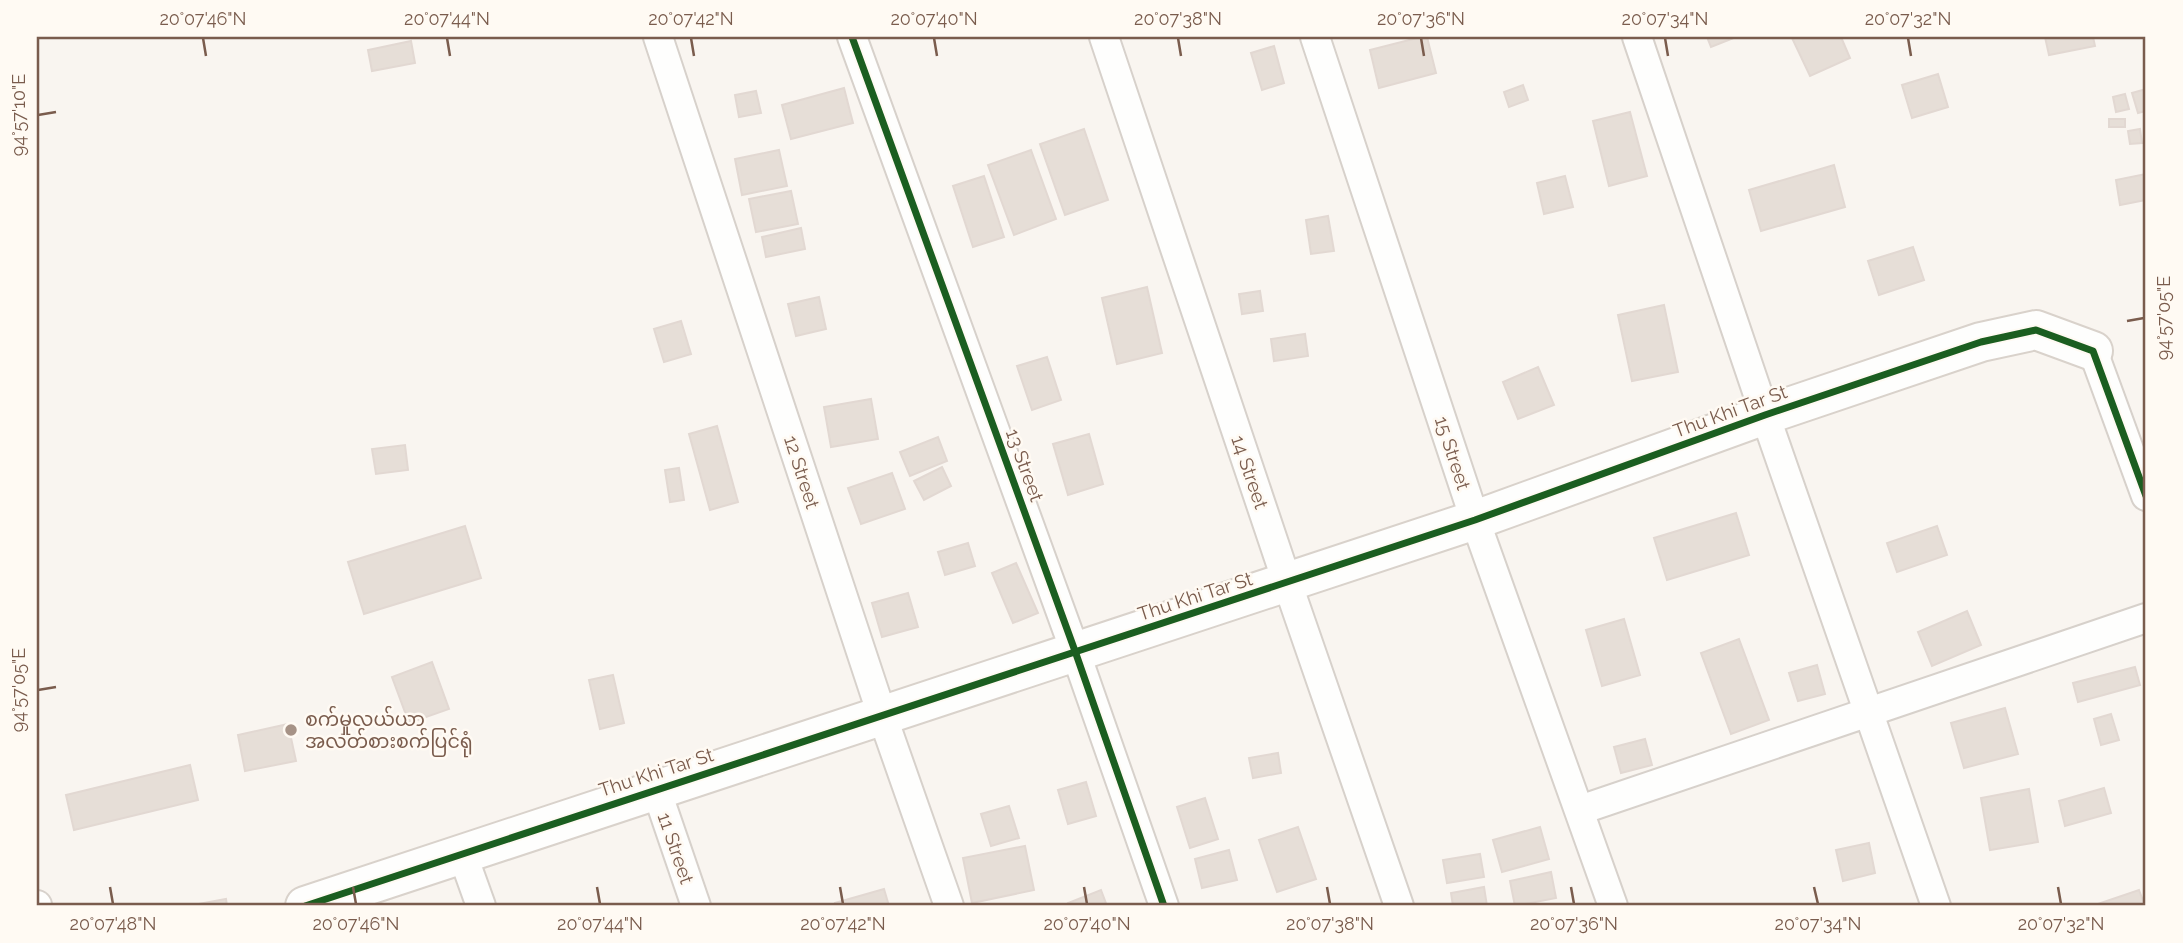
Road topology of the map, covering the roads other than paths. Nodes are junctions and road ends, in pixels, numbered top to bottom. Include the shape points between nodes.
1 (658, 37) edge
2 (852, 37) edge
3 (1104, 37) edge
4 (1315, 37) edge
5 (1637, 37) edge
6 (2093, 351) joint
7 (1765, 415) junction
8 (2146, 496) edge
9 (1475, 520) junction
10 (1287, 582) junction
11 (2146, 618) edge
12 (1075, 651) junction
13 (1868, 712) junction
14 (882, 715) junction
15 (656, 789) junction
16 (1580, 810) junction
17 (462, 853) junction
18 (305, 906) edge
19 (481, 906) edge
20 (696, 906) edge
21 (949, 906) edge
22 (1164, 906) edge
23 (1399, 906) edge
24 (1613, 906) edge
25 (1936, 906) edge

1 - 14 street, 12 Street
2 - 12 street, 13 Street
3 - 10 street, 14 Street
4 - 9 street, 15 Street
5 - 7 street
6 - 7 street, Thu Khi Tar St via 2036,330 1981,342
6 - 8 street
7 - 9 street, Thu Khi Tar St
7 - 13 street
9 - 10 street, Thu Khi Tar St
9 - 16 street, 15 Street
10 - 12 street, Thu Khi Tar St
10 - 23 street, 14 Street
11 - 13 street
12 - 14 street, Thu Khi Tar St
12 - 22 street, 13 Street
13 - 16 street
13 - 25 street
14 - 15 street, Thu Khi Tar St
14 - 21 street, 12 Street
15 - 17 street, Thu Khi Tar St
15 - 20 street, 11 Street
16 - 24 street, 15 Street
17 - 18 street, Thu Khi Tar St
17 - 19 street

